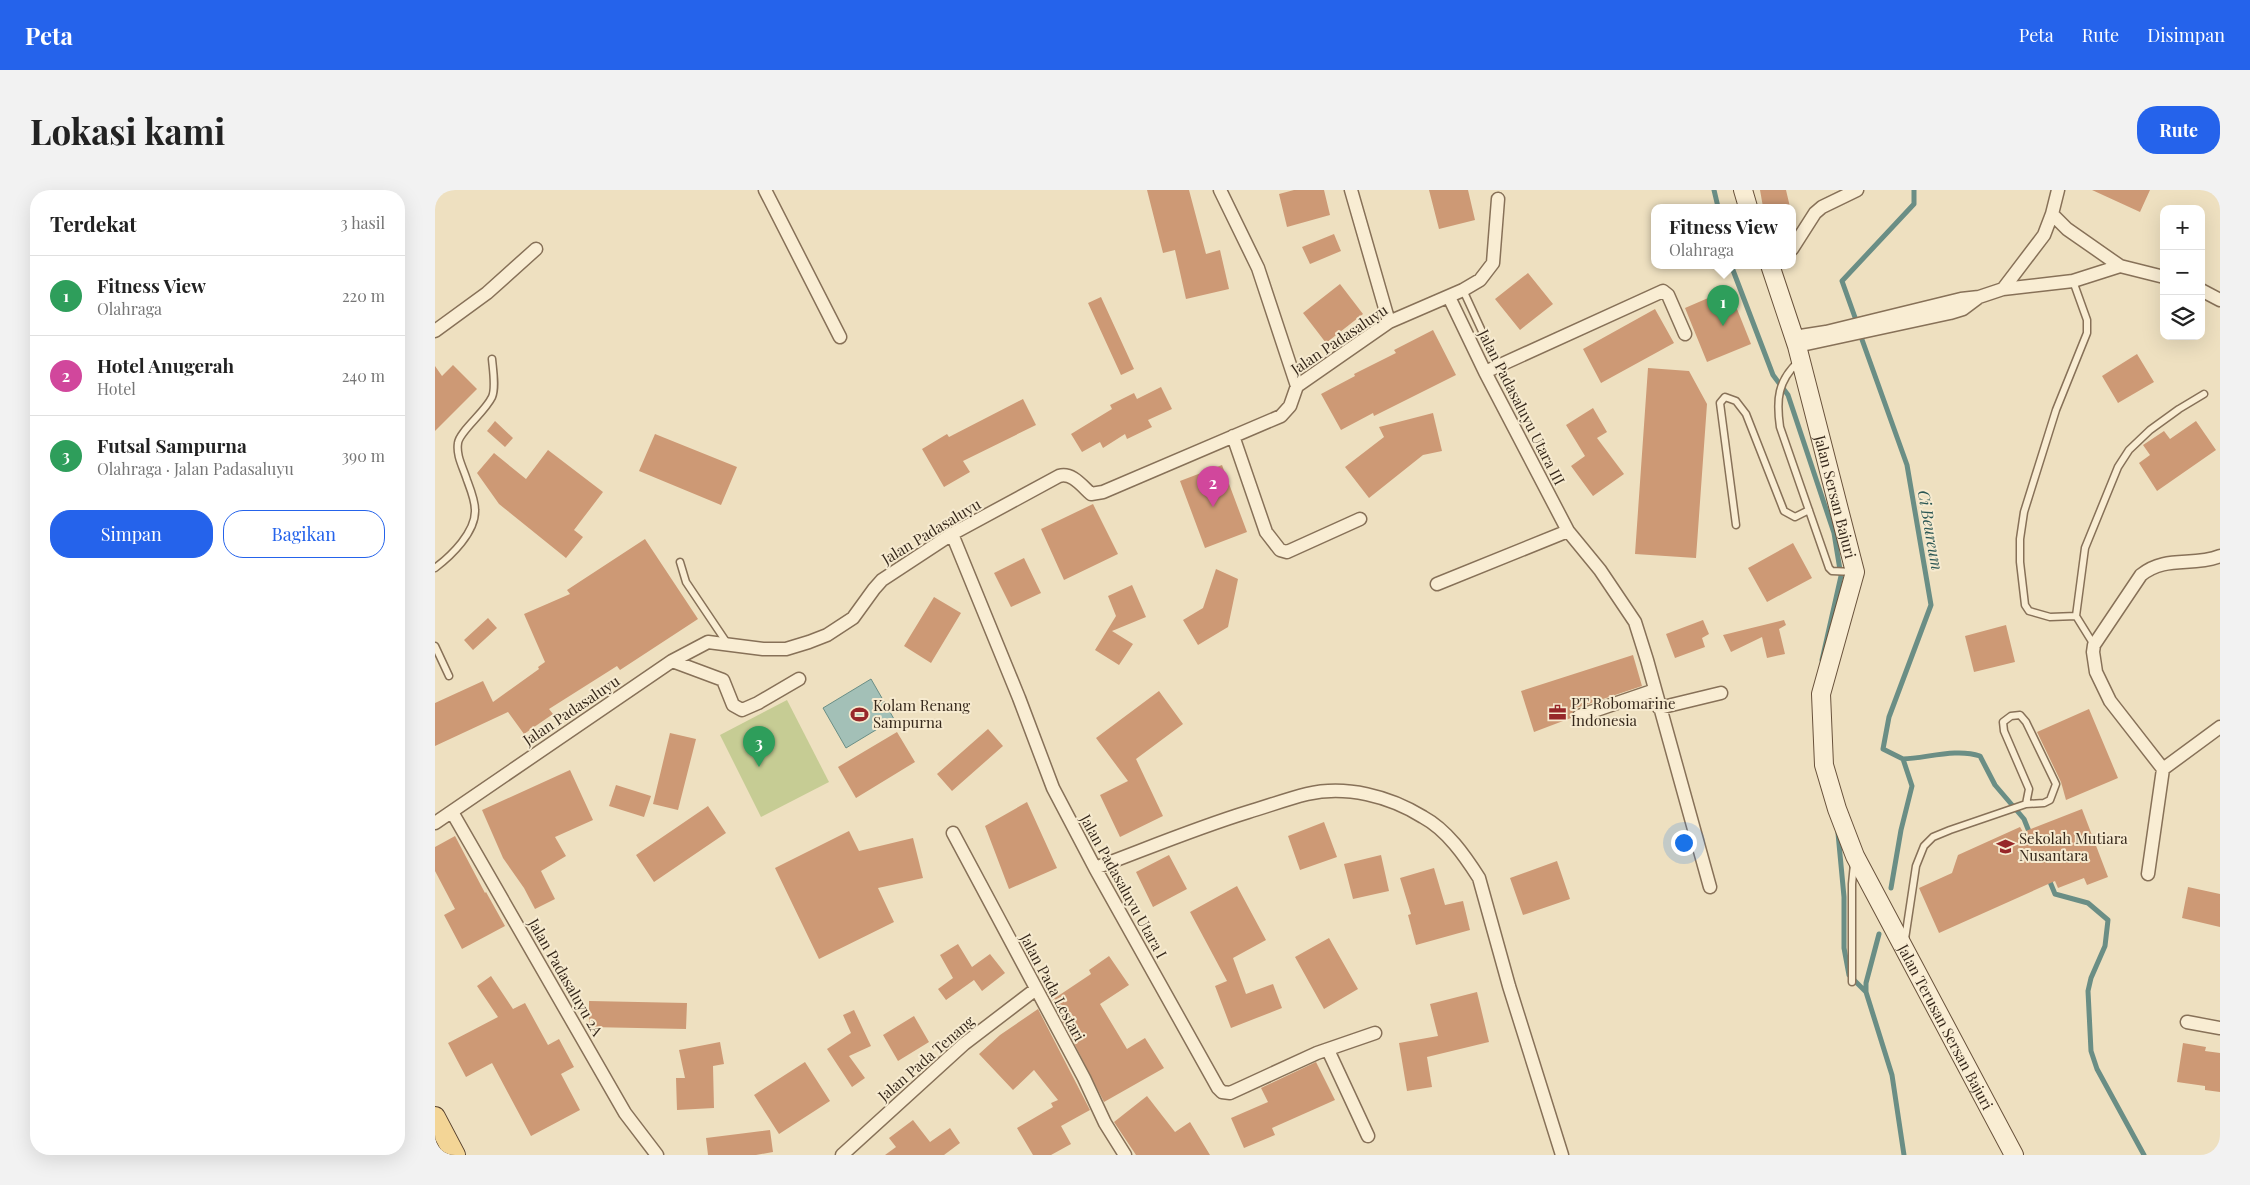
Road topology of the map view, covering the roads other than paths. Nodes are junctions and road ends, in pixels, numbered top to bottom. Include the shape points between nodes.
1 (765, 190) edge
2 (1220, 190) edge
3 (1351, 190) edge
4 (1743, 190) edge
5 (1857, 190) edge
6 (2058, 190) edge
7 (1498, 199) dead end
8 (1747, 204) edge
9 (2052, 214) junction
10 (1796, 243) edge
11 (536, 249) dead end
12 (2120, 266) junction
13 (1775, 269) edge
14 (2160, 276) edge
15 (2073, 281) junction
16 (2003, 289) junction
17 (1463, 290) junction
18 (2205, 292) edge
19 (1449, 297) junction
20 (2220, 300) edge
21 (1389, 322) junction
22 (435, 331) edge
23 (1685, 334) dead end
24 (840, 337) dead end
25 (1797, 347) junction
26 (492, 359) dead end
27 (1498, 366) junction
28 (1485, 372) junction
29 (1297, 386) junction
30 (2205, 394) dead end
31 (1233, 436) junction
32 (1809, 510) junction
33 (1360, 519) dead end
34 (1736, 525) dead end
35 (1568, 531) junction
36 (953, 534) junction
37 (2220, 556) edge
38 (681, 562) dead end
39 (435, 568) edge
40 (1846, 572) junction
41 (1437, 584) dead end
42 (2076, 616) junction
43 (727, 644) junction
44 (2094, 645) junction
45 (435, 646) edge
46 (672, 661) junction
47 (449, 676) dead end
48 (799, 679) dead end
49 (1655, 690) junction
50 (1721, 692) dead end
51 (1659, 708) junction
52 (1579, 716) dead end
53 (2220, 727) edge
54 (2163, 768) junction
55 (2026, 804) junction
56 (452, 812) junction
57 (435, 822) edge
58 (953, 833) dead end
59 (1855, 856) junction
60 (1095, 868) junction
61 (2148, 874) dead end
62 (1710, 887) dead end
63 (1880, 899) joint
64 (1904, 944) junction
65 (1852, 982) dead end
66 (1036, 990) junction
67 (2187, 1022) dead end
68 (2220, 1028) edge
69 (1375, 1033) dead end
70 (1328, 1050) junction
71 (435, 1117) edge
72 (1368, 1136) dead end
73 (455, 1155) edge
74 (657, 1155) edge
75 (842, 1155) edge
76 (1125, 1155) edge
77 (1562, 1155) edge
78 (2014, 1155) edge

1 - 24 street
2 - 29 street via 1258,268
3 - 21 street
4 - 8 main road
5 - 10 street via 1815,213
6 - 9 street
7 - 17 street, Jalan Padasaluyu via 1493,264 1480,280
9 - 12 street via 2067,229
9 - 16 street via 2044,235
11 - 22 street via 487,293
12 - 14 street
12 - 15 street
13 - 25 main road, Jalan Sersan Bajuri
15 - 16 street
15 - 42 lane via 2087,320 2087,333 2055,410 2024,512 2020,562 2025,605 2029,611 2050,616
16 - 25 street
17 - 19 street, Jalan Padasaluyu
17 - 27 lane
18 - 20 street
19 - 21 street, Jalan Padasaluyu
19 - 28 street, Jalan Padasaluyu Utara III
21 - 29 street, Jalan Padasaluyu
23 - 27 street via 1668,295 1663,291
25 - 32 lane via 1779,391 1778,410 1780,427
25 - 40 main road, Jalan Sersan Bajuri
26 - 39 lane via 493,396 481,416 458,441 458,456 475,510 468,534 453,555
27 - 28 street
28 - 35 street, Jalan Padasaluyu Utara III
29 - 31 street, Jalan Padasaluyu via 1290,406 1281,416
30 - 42 lane via 2150,430 2129,450 2118,467 2085,548
31 - 33 street via 1266,532 1280,550 1287,552
31 - 36 street, Jalan Padasaluyu via 1103,492 1091,494 1072,477 1059,476
32 - 34 lane via 1795,517 1784,511 1746,414 1736,401 1725,397 1720,403
32 - 40 lane via 1829,568
35 - 41 street
35 - 49 street, Jalan Padasaluyu Utara III via 1600,570 1635,622
36 - 43 street, Jalan Padasaluyu via 877,584 853,618 827,635 786,648 763,649
36 - 60 street, Jalan Padasaluyu Utara I via 1053,788
37 - 44 street via 2201,561 2158,564 2150,568 2141,575
38 - 43 lane via 686,582
40 - 59 main road, Jalan Sersan Bajuri via 1821,694 1824,765
42 - 44 lane
43 - 46 street, Jalan Padasaluyu via 713,641 701,644
44 - 54 street via 2096,672 2106,694
45 - 47 lane
46 - 48 street via 723,680 733,705 742,710
46 - 56 street, Jalan Padasaluyu
49 - 51 street, Jalan Padasaluyu Utara III
49 - 52 street
50 - 51 street
51 - 62 street, Jalan Padasaluyu Utara III
53 - 54 street
54 - 61 street
55 - 55 lane via 2029,789 2004,731 2003,722 2015,714 2025,722 2056,784 2050,800
55 - 64 lane via 1933,837 1924,846 1916,866
56 - 57 street, Jalan Padasaluyu
56 - 74 street, Jalan Padasaluyu 2A via 625,1113
58 - 66 street, Jalan Pada Lestari
59 - 63 main road, Jalan Sersan Bajuri
59 - 65 lane via 1851,884
60 - 70 street, Jalan Padasaluyu Utara I via 1213,1082 1222,1092 1230,1093
60 - 77 street via 1210,823 1307,794 1352,792 1375,796 1424,817 1446,835 1479,878
63 - 64 main road, Jalan Terusan Sersan Bajuri
64 - 78 main road, Jalan Terusan Sersan Bajuri
66 - 75 street, Jalan Pada Tenang via 964,1044
66 - 76 street, Jalan Pada Lestari
67 - 68 street
69 - 70 street, Jalan Padasaluyu Utara I
70 - 72 street
71 - 73 main road

